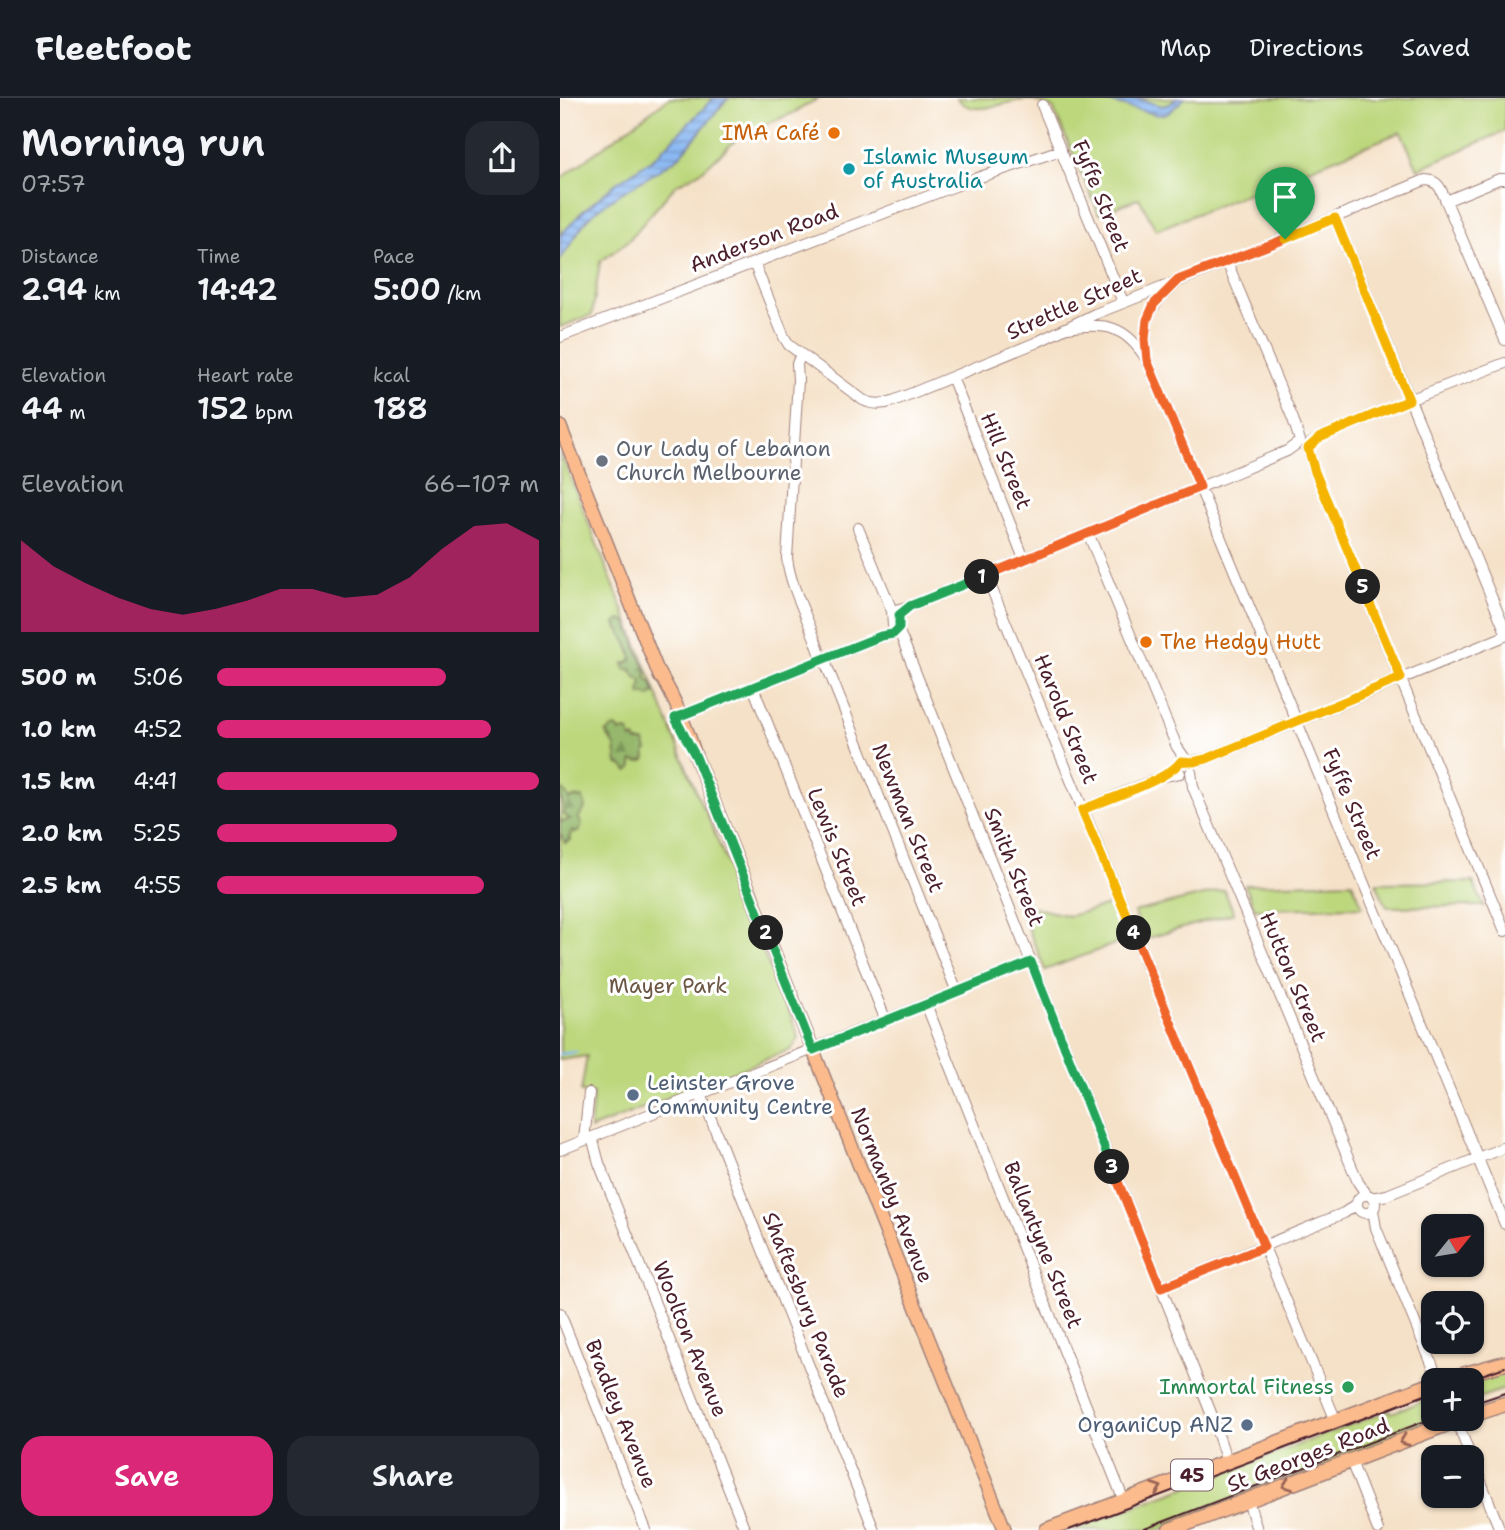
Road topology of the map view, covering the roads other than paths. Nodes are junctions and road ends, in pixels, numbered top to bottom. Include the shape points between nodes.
1 (1042, 105) dead end
2 (1061, 150) junction
3 (1505, 179) edge
4 (1446, 201) junction
5 (1335, 218) junction
6 (1227, 262) junction
7 (754, 263) junction
8 (1178, 280) junction
9 (1124, 302) junction
10 (1501, 317) edge
11 (1068, 328) junction
12 (560, 337) edge
13 (1505, 340) edge
14 (801, 354) junction
15 (1147, 360) junction
16 (813, 363) junction
17 (1505, 363) edge
18 (952, 377) junction
19 (797, 380) junction
20 (1409, 400) junction
21 (560, 426) edge
22 (1304, 444) junction
23 (1200, 487) junction
24 (858, 527) dead end
25 (1088, 533) junction
26 (1024, 559) junction
27 (986, 575) junction
28 (895, 614) junction
29 (895, 628) junction
30 (1505, 630) edge
31 (1505, 636) edge
32 (823, 659) junction
33 (1401, 678) junction
34 (753, 687) junction
35 (678, 717) junction
36 (1297, 721) junction
37 (1185, 768) junction
38 (1082, 810) junction
39 (1505, 931) edge
40 (1031, 962) junction
41 (957, 992) junction
42 (926, 1004) junction
43 (886, 1021) junction
44 (813, 1050) junction
45 (589, 1093) dead end
46 (701, 1094) junction
47 (587, 1139) junction
48 (1505, 1147) edge
49 (560, 1150) edge
50 (1477, 1158) junction
51 (1366, 1204) junction
52 (1505, 1224) edge
53 (1264, 1247) junction
54 (1161, 1288) junction
55 (560, 1313) edge
56 (1505, 1363) edge
57 (1435, 1368) edge
58 (1484, 1369) edge
59 (1421, 1389) edge
60 (1505, 1404) edge
61 (1484, 1411) edge
62 (1336, 1421) junction
63 (1429, 1431) edge
64 (1230, 1461) junction
65 (1351, 1461) junction
66 (1484, 1489) edge
67 (1124, 1501) junction
68 (1245, 1501) junction
69 (1257, 1529) edge
70 (646, 1530) edge
71 (745, 1530) edge
72 (874, 1530) edge
73 (1005, 1530) edge
74 (1047, 1530) edge
75 (1170, 1530) edge
76 (1378, 1530) edge
77 (1500, 1530) edge

1 - 2 street, Fyffe Street
2 - 7 street, Anderson Road
2 - 9 street, Fyffe Street
3 - 4 street
4 - 5 street, Strettle Street via 1436,182 1425,180
4 - 10 street
5 - 6 street, Strettle Street
5 - 20 street
6 - 8 street, Strettle Street
6 - 22 street
7 - 12 street, Anderson Road
7 - 14 street via 784,337
8 - 9 street, Strettle Street
8 - 15 street, Fyffe Street via 1154,304 1147,320
9 - 11 street, Strettle Street
10 - 13 street
11 - 15 street, Fyffe Street via 1114,328
11 - 18 street, Strettle Street
14 - 16 street
14 - 19 street, Newman Street
15 - 23 street, Fyffe Street
16 - 18 street, Strettle Street via 863,400 877,404
16 - 19 street
17 - 20 street
18 - 26 street, Hill Street
19 - 32 street, Newman Street via 786,558
20 - 22 street
20 - 30 street
21 - 35 main road, Normanby Avenue
22 - 23 street
22 - 33 street
23 - 25 street
23 - 36 street, Fyffe Street
24 - 28 street, Smith Street
25 - 26 street
25 - 37 street, Hutton Street
26 - 27 street
27 - 28 street
27 - 38 street, Harold Street
28 - 29 street, Smith Street
29 - 32 street via 892,634
29 - 40 street, Smith Street
31 - 33 street
32 - 34 street
32 - 41 street, Newman Street
33 - 36 street
33 - 39 street
34 - 35 street
34 - 43 street, Lewis Street
35 - 44 main road, Normanby Avenue
36 - 37 street
36 - 50 street, Fyffe Street
37 - 38 street
37 - 51 street, Hutton Street
38 - 53 street, Harold Street
40 - 41 street
40 - 54 street, Smith Street
41 - 42 street
42 - 43 street
42 - 67 street, Ballantyne Street
43 - 44 street
44 - 46 street
44 - 73 main road, Normanby Avenue
45 - 47 street
46 - 47 street
46 - 72 street, Shaftesbury Parade
47 - 49 street
47 - 71 street, Woolton Avenue
48 - 50 street
50 - 51 street
50 - 52 street, Fyffe Street
51 - 53 street
51 - 57 street, Hutton Street
53 - 54 street
53 - 62 street, Harold Street
54 - 64 street, Smith Street
55 - 70 street, Bradley Avenue
56 - 58 highway
59 - 62 highway, St Georges Road / 45
60 - 61 highway
62 - 64 highway, St Georges Road / 45
63 -> 65 highway, St Georges Road / 45
67 -> 64 highway, St Georges Road / 45
65 -> 68 highway, St Georges Road / 45
65 - 76 street
66 - 77 street
67 - 74 highway, St Georges Road / 45
68 - 69 street
68 - 75 highway, St Georges Road / 45

